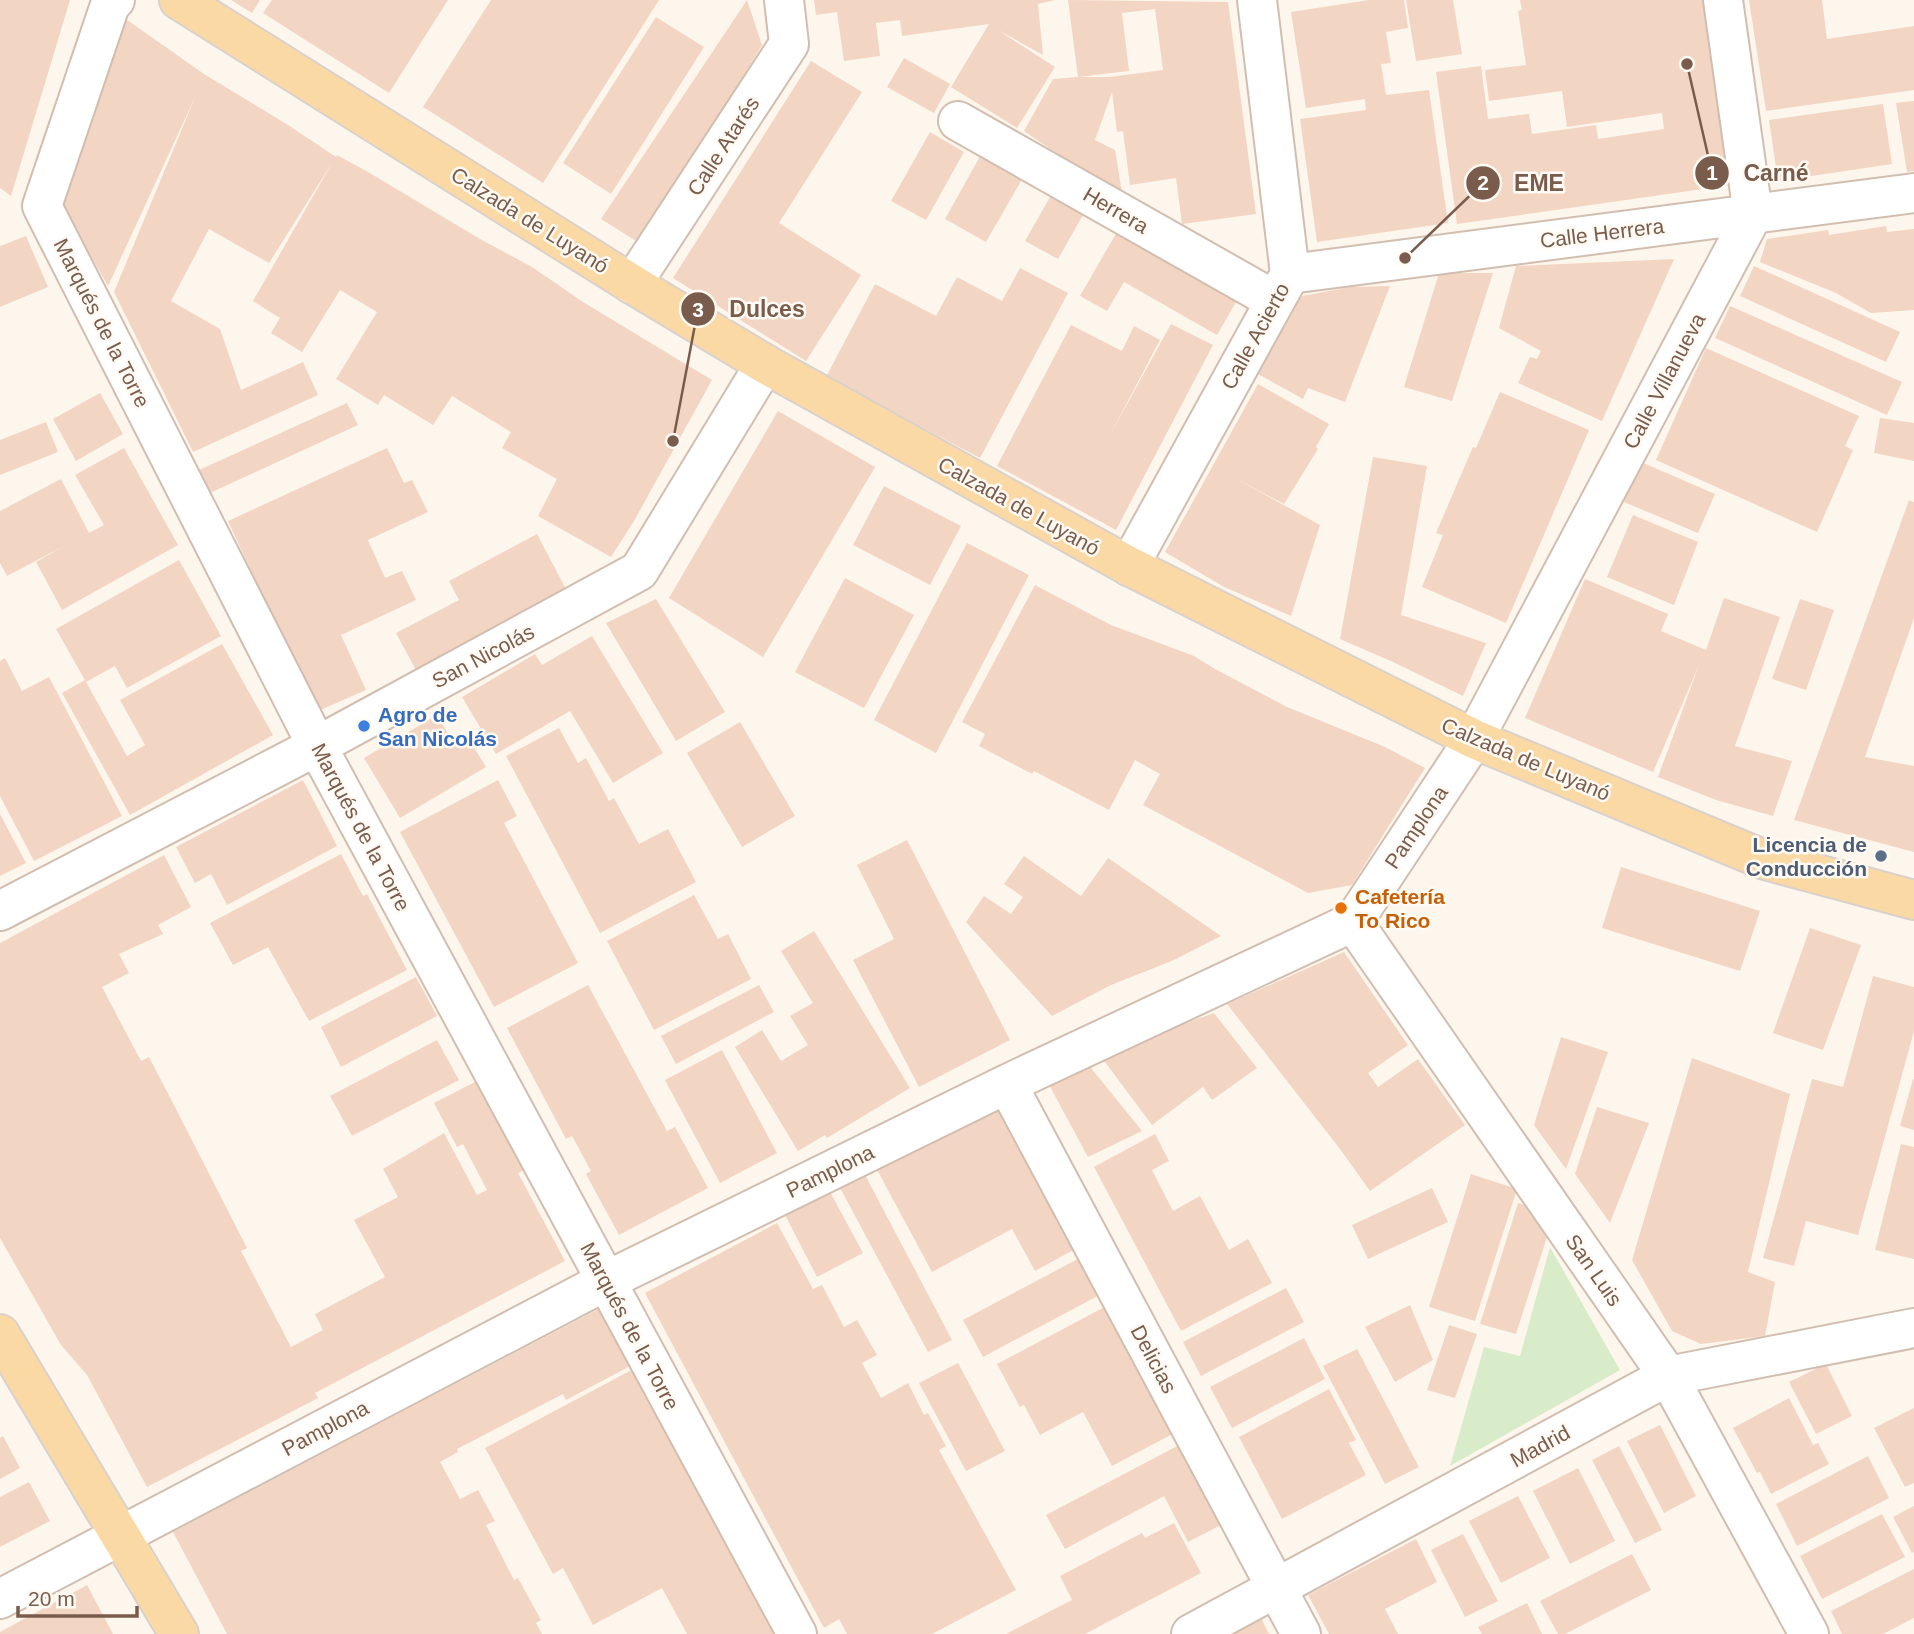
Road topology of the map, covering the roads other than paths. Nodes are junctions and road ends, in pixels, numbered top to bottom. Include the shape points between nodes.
1 (115, 0) edge
2 (179, 0) edge
3 (784, 0) edge
4 (1256, 0) edge
5 (1723, 0) edge
6 (958, 121) dead end
7 (1914, 193) edge
8 (1753, 214) junction
9 (632, 284) junction
10 (1282, 287) junction
11 (765, 364) junction
12 (1129, 566) junction
13 (1474, 740) junction
14 (317, 746) junction
15 (1914, 900) edge
16 (0, 911) edge
17 (1353, 922) junction
18 (1007, 1084) junction
19 (606, 1281) junction
20 (1914, 1328) edge
21 (0, 1334) edge
22 (1668, 1376) junction
23 (120, 1534) junction
24 (1276, 1588) junction
25 (0, 1599) edge
26 (179, 1634) edge
27 (797, 1634) edge
28 (1191, 1634) edge
29 (1300, 1634) edge
30 (1808, 1634) edge

1 - 14 street, Marqués de la Torre via 42,206
2 - 9 main road, Calzada de Luyanó
3 - 9 street, Calle Atarés via 789,44
4 - 10 street, Calle Acierto
5 - 8 street
6 - 10 street, Herrera
7 - 8 street, Calle Herrera
8 - 10 street, Calle Herrera
8 - 13 street, Calle Villanueva
9 - 11 main road, Calzada de Luyanó
10 - 12 street, Calle Acierto
11 - 12 main road, Calzada de Luyanó
11 - 14 street, San Nicolás via 639,571
12 - 13 main road, Calzada de Luyanó
13 - 15 main road, Calzada de Luyanó via 1765,860
13 - 17 street, Pamplona
14 - 16 street, San Nicolás
14 - 19 street, Marqués de la Torre
17 - 18 street, Pamplona
17 - 22 street, San Luis
18 - 19 street, Pamplona
18 - 24 street, Delicias
19 - 23 street, Pamplona
19 - 27 street, Marqués de la Torre
20 - 22 street, Madrid
21 - 23 main road
22 - 24 street, Madrid
22 - 30 street, San Luis
23 - 25 street, Pamplona
23 - 26 main road
24 - 28 street, Madrid
24 - 29 street, Delicias

